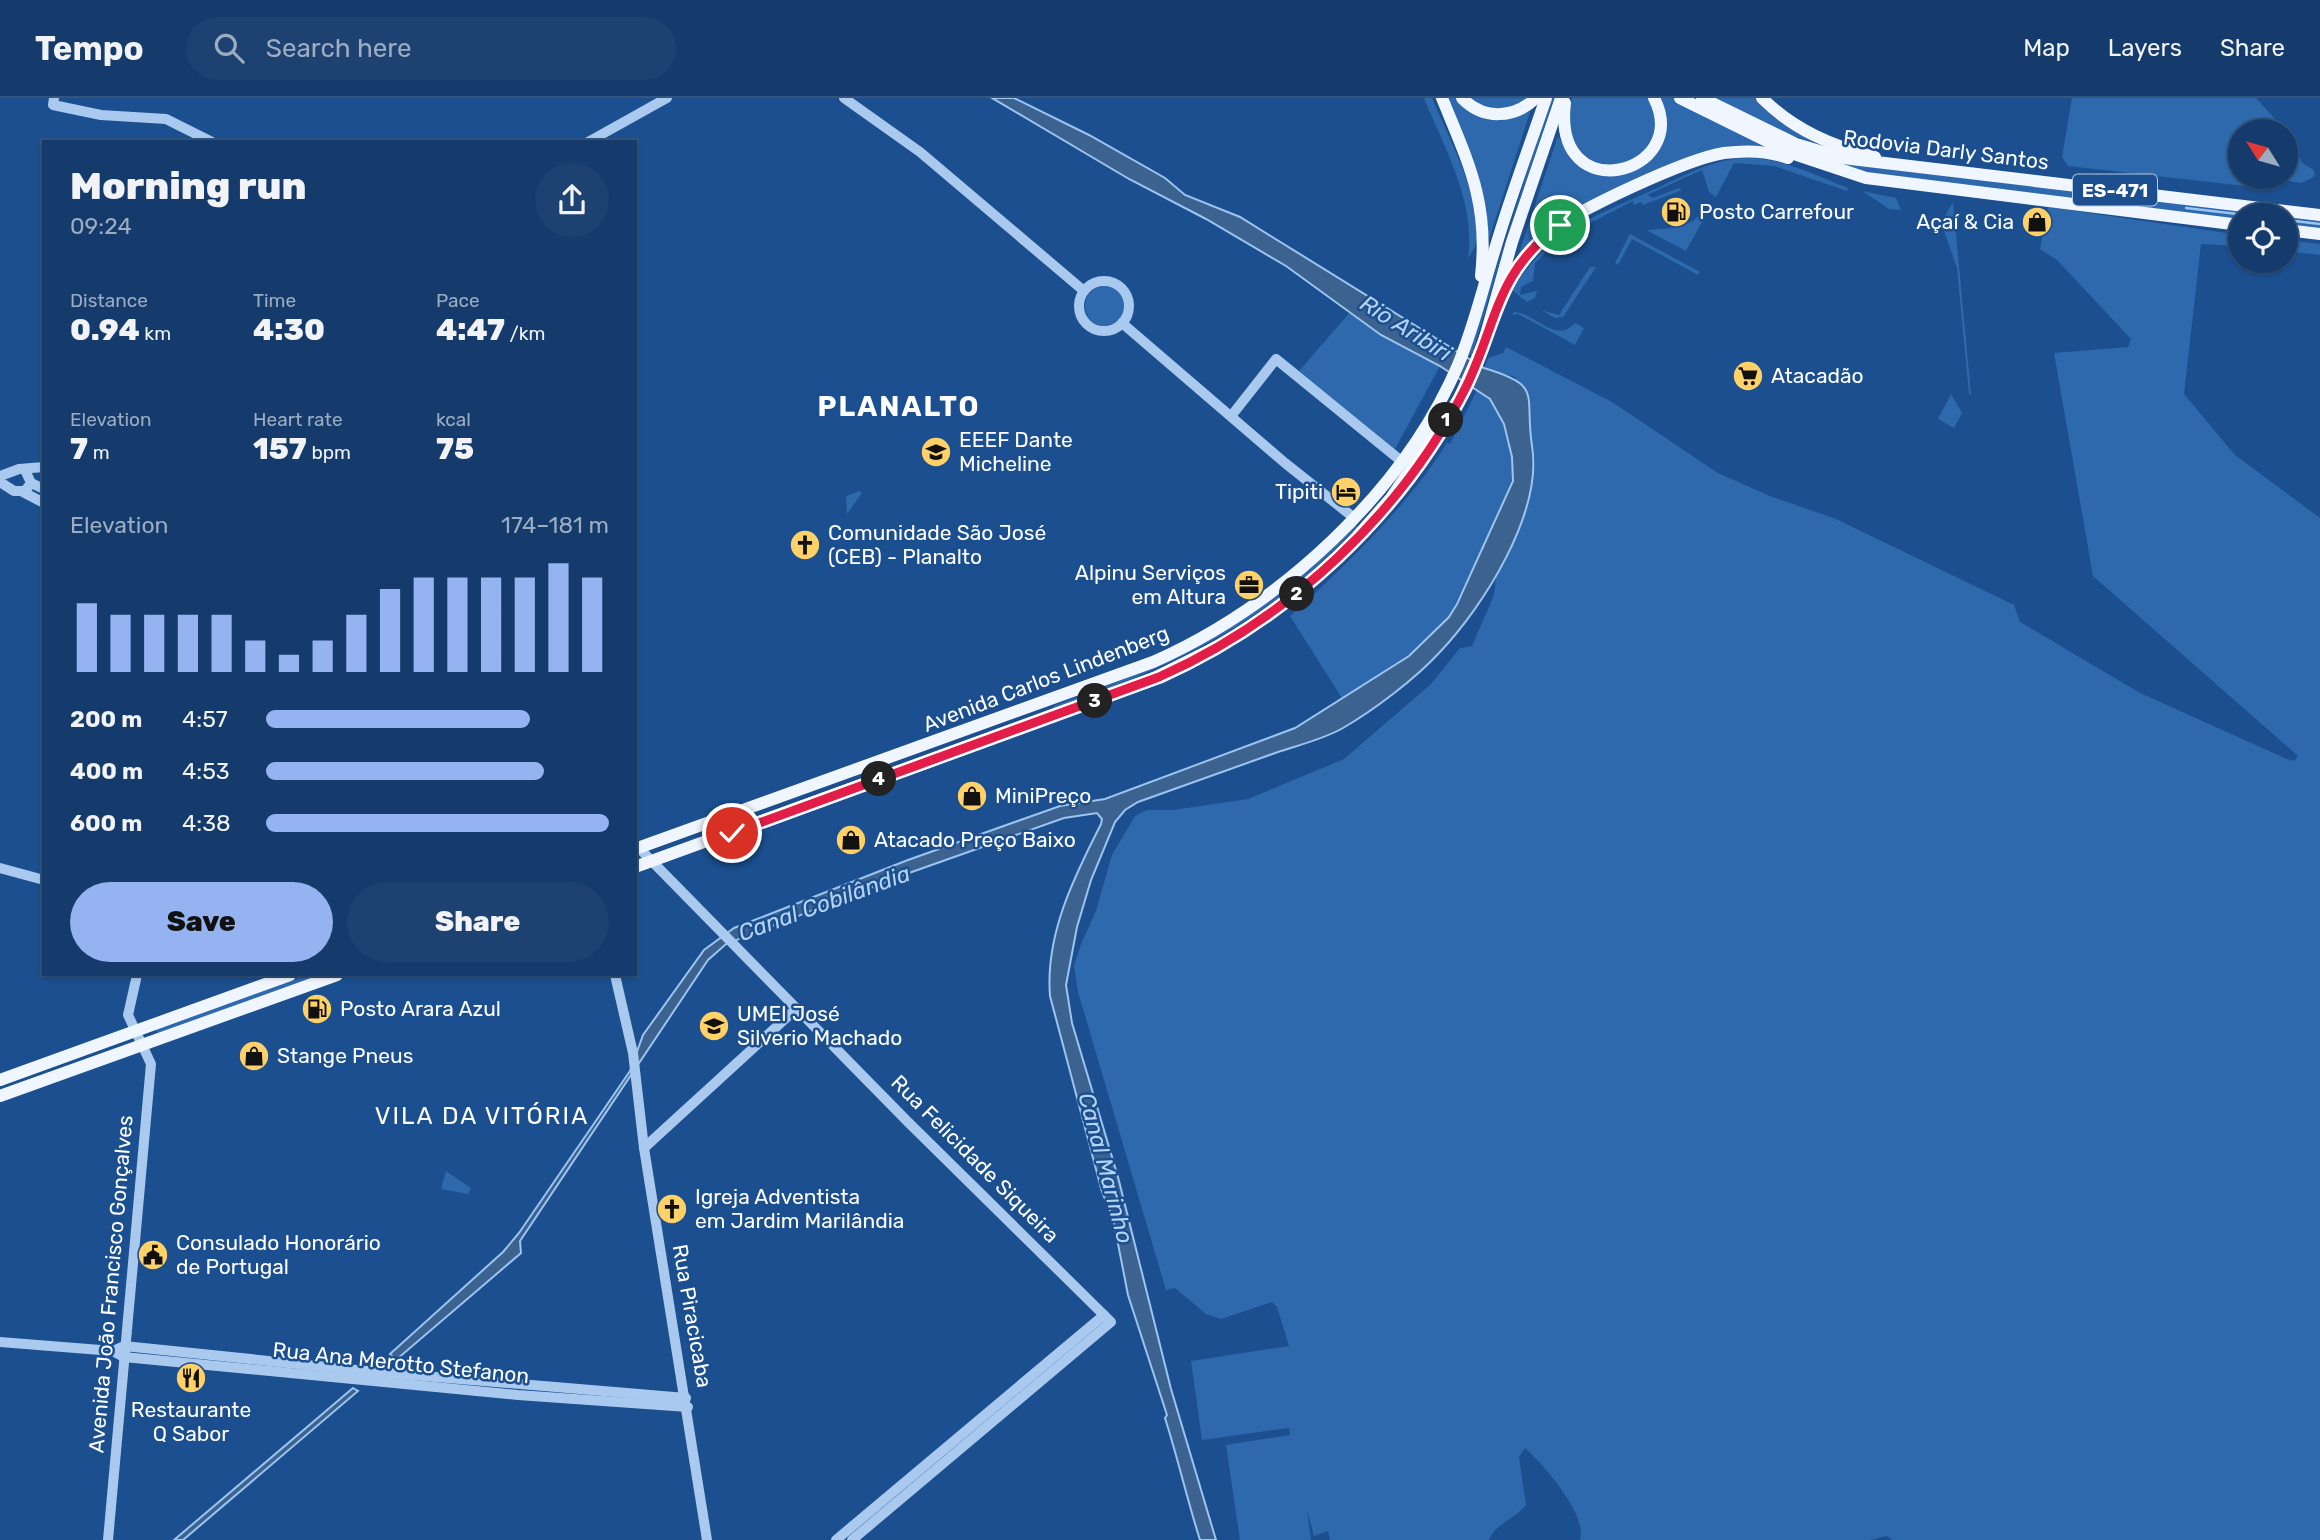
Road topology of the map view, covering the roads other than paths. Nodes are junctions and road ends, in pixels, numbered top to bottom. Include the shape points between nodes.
1 (667, 98) edge
2 (844, 98) edge
3 (1442, 98) edge
4 (1536, 98) edge
5 (1546, 98) edge
6 (1563, 98) edge
7 (1654, 98) edge
8 (1680, 98) edge
9 (1702, 98) edge
10 (1762, 98) edge
11 (1464, 99) edge
12 (54, 101) edge
13 (1739, 122) junction
14 (208, 140) edge
15 (592, 140) edge
16 (1909, 165) junction
17 (1866, 178) junction
18 (2320, 215) edge
19 (2228, 223) edge
20 (2298, 231) edge
21 (2320, 234) edge
22 (1084, 292) junction
23 (1494, 309) junction
24 (1477, 311) junction
25 (1122, 323) junction
26 (1232, 415) junction
27 (1400, 460) junction
28 (42, 468) edge
29 (13, 472) junction
30 (0, 476) edge
31 (29, 477) junction
32 (0, 482) edge
33 (42, 487) edge
34 (11, 488) junction
35 (23, 492) junction
36 (42, 502) edge
37 (1353, 517) junction
38 (1366, 527) junction
39 (637, 847) edge
40 (654, 861) junction
41 (637, 866) edge
42 (0, 868) edge
43 (42, 879) edge
44 (136, 976) edge
45 (287, 976) edge
46 (334, 976) edge
47 (615, 976) edge
48 (797, 1008) junction
49 (133, 1031) junction
50 (143, 1044) junction
51 (0, 1080) edge
52 (0, 1096) edge
53 (644, 1148) junction
54 (1108, 1319) junction
55 (0, 1342) edge
56 (124, 1352) junction
57 (687, 1403) junction
58 (106, 1540) edge
59 (707, 1540) edge
60 (836, 1540) edge
61 (852, 1540) edge

1 - 15 street
2 - 22 street via 920,152
3 - 24 main road via 1481,202 1484,250
4 - 11 main road via 1520,110 1499,115 1484,113
5 - 24 main road, Avenida Carlos Lindenberg
6 - 7 main road via 1568,145 1584,163 1605,171 1632,167 1651,151 1661,122
6 - 23 main road, Avenida Carlos Lindenberg via 1512,242
8 - 13 main road, ES-471
9 - 13 main road, ES-471
10 - 16 main road via 1794,125 1821,139
12 - 14 street via 67,109 101,115 166,119
13 - 16 main road, Rodovia Darly Santos / ES-471 via 1831,156
13 - 17 main road, Rodovia Darly Santos / ES-471 via 1816,163
16 - 18 main road, Rodovia Darly Santos / ES-471
17 - 19 main road, Rodovia Darly Santos / ES-471
17 - 23 main road via 1841,176 1755,152 1698,160 1560,225 1517,267
20 - 21 main road
22 - 25 street via 1080,310 1089,326 1106,331
22 - 25 street via 1101,282 1119,286 1128,302
23 - 38 main road, Avenida Carlos Lindenberg via 1466,386 1418,462
24 - 27 main road, Avenida Carlos Lindenberg via 1451,379
25 - 26 street
26 - 27 street via 1276,359
26 - 37 street
27 - 37 main road, Avenida Carlos Lindenberg
28 - 31 street
29 - 30 street
29 - 31 street
29 - 34 street
31 - 33 street
31 - 35 street
32 - 34 street
34 - 35 street
35 - 36 street
37 - 38 main road
37 - 39 main road, Avenida Carlos Lindenberg via 1265,598 1163,657
38 - 40 main road, Avenida Carlos Lindenberg via 1284,604 1181,667
39 - 40 street, Rua Felicidade Siqueira
40 - 41 main road, Avenida Carlos Lindenberg
40 - 48 street, Rua Felicidade Siqueira
42 - 43 street
44 - 49 street via 128,1009
45 - 49 main road
46 - 50 main road
47 - 53 street, Rua Piracicaba via 634,1056
48 - 53 street
48 - 54 street, Rua Felicidade Siqueira
49 - 50 street
49 - 51 main road
50 - 52 main road
50 - 56 street, Avenida João Francisco Gonçalves via 151,1064
53 - 57 street, Rua Piracicaba
54 - 60 street
54 - 61 street
55 - 56 street
56 - 57 street, Rua Ana Merotto Stefanon
56 - 58 street, Avenida João Francisco Gonçalves
57 - 59 street, Rua Piracicaba

